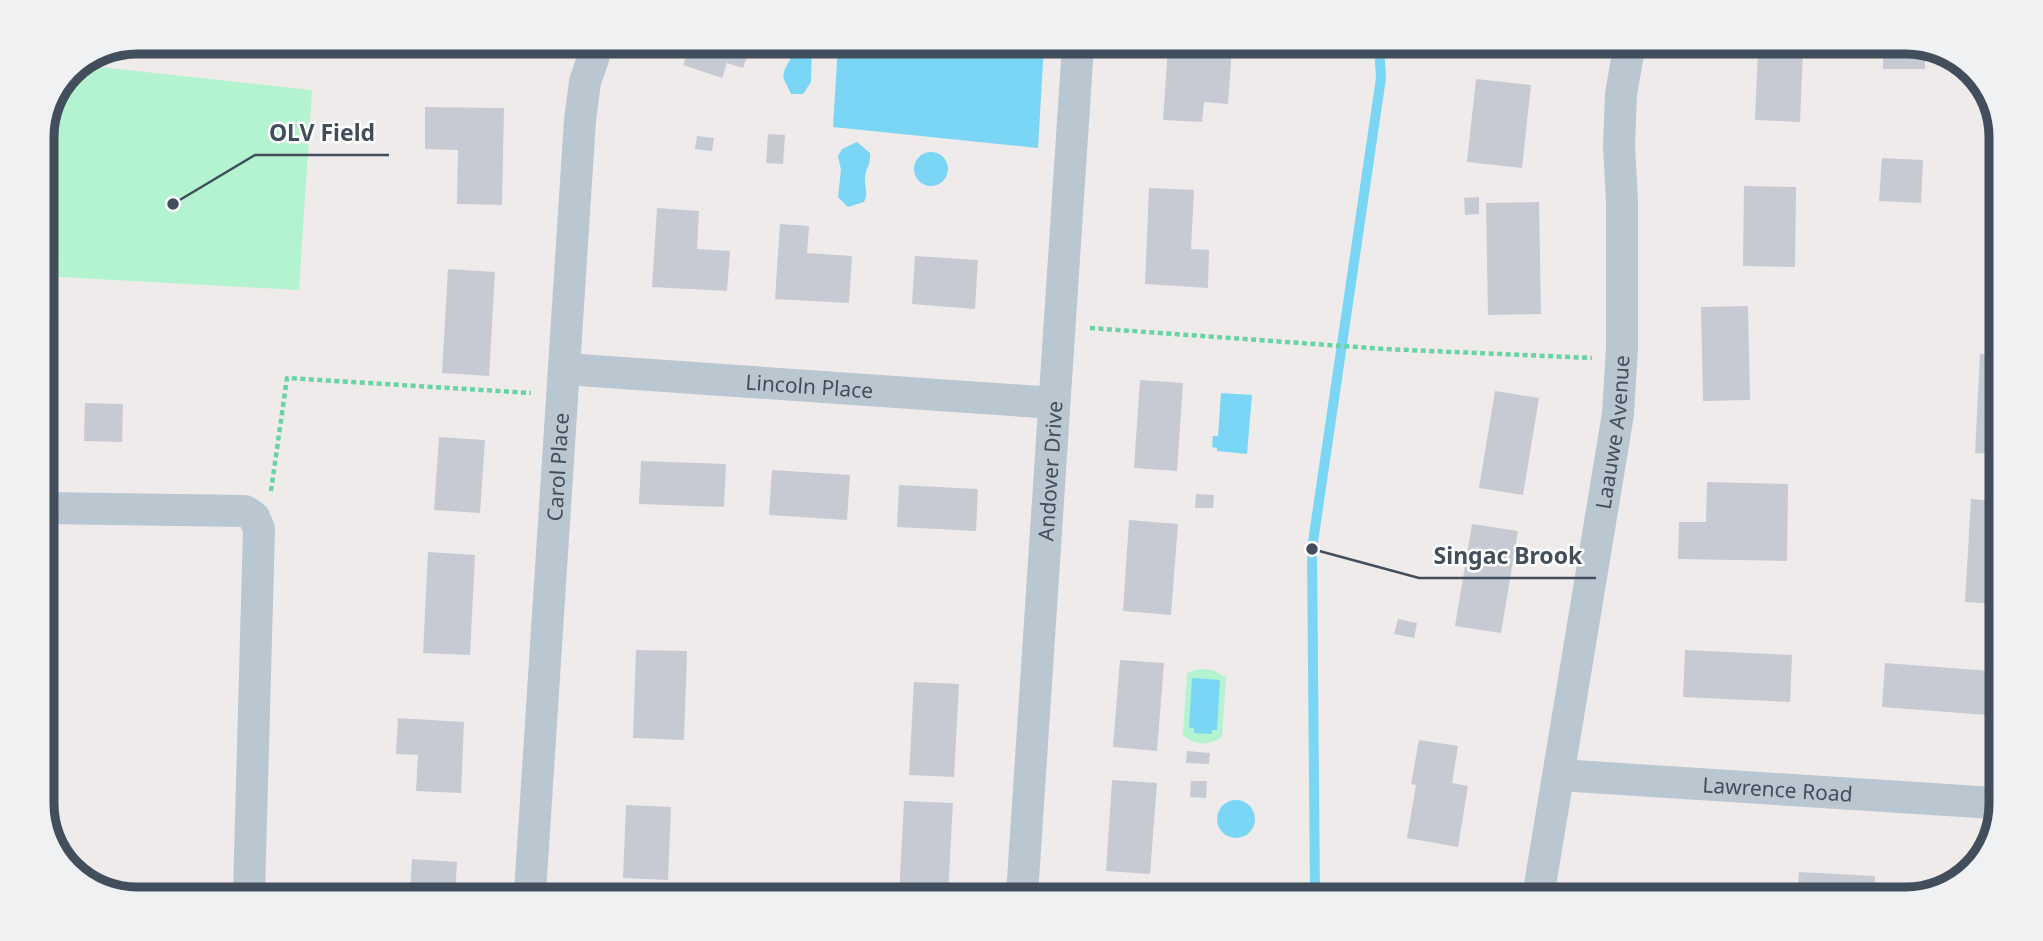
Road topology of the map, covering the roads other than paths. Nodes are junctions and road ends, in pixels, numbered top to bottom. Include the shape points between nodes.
1 (595, 54) edge
2 (1077, 54) edge
3 (1628, 54) edge
4 (564, 382) junction
5 (1054, 402) junction
6 (54, 508) edge
7 (1559, 775) junction
8 (1989, 803) edge
9 (249, 887) edge
10 (530, 887) edge
11 (1023, 887) edge
12 (1540, 887) edge

1 - 4 street, Carol Place via 580,120
2 - 5 street, Andover Drive
3 - 7 street, Laauwe Avenue via 1620,94 1622,348 1618,414
4 - 5 street, Lincoln Place
4 - 10 street, Carol Place
5 - 11 street, Andover Drive
6 - 9 street via 245,511 254,517 259,529
7 - 8 street, Lawrence Road
7 - 12 street, Laauwe Avenue

